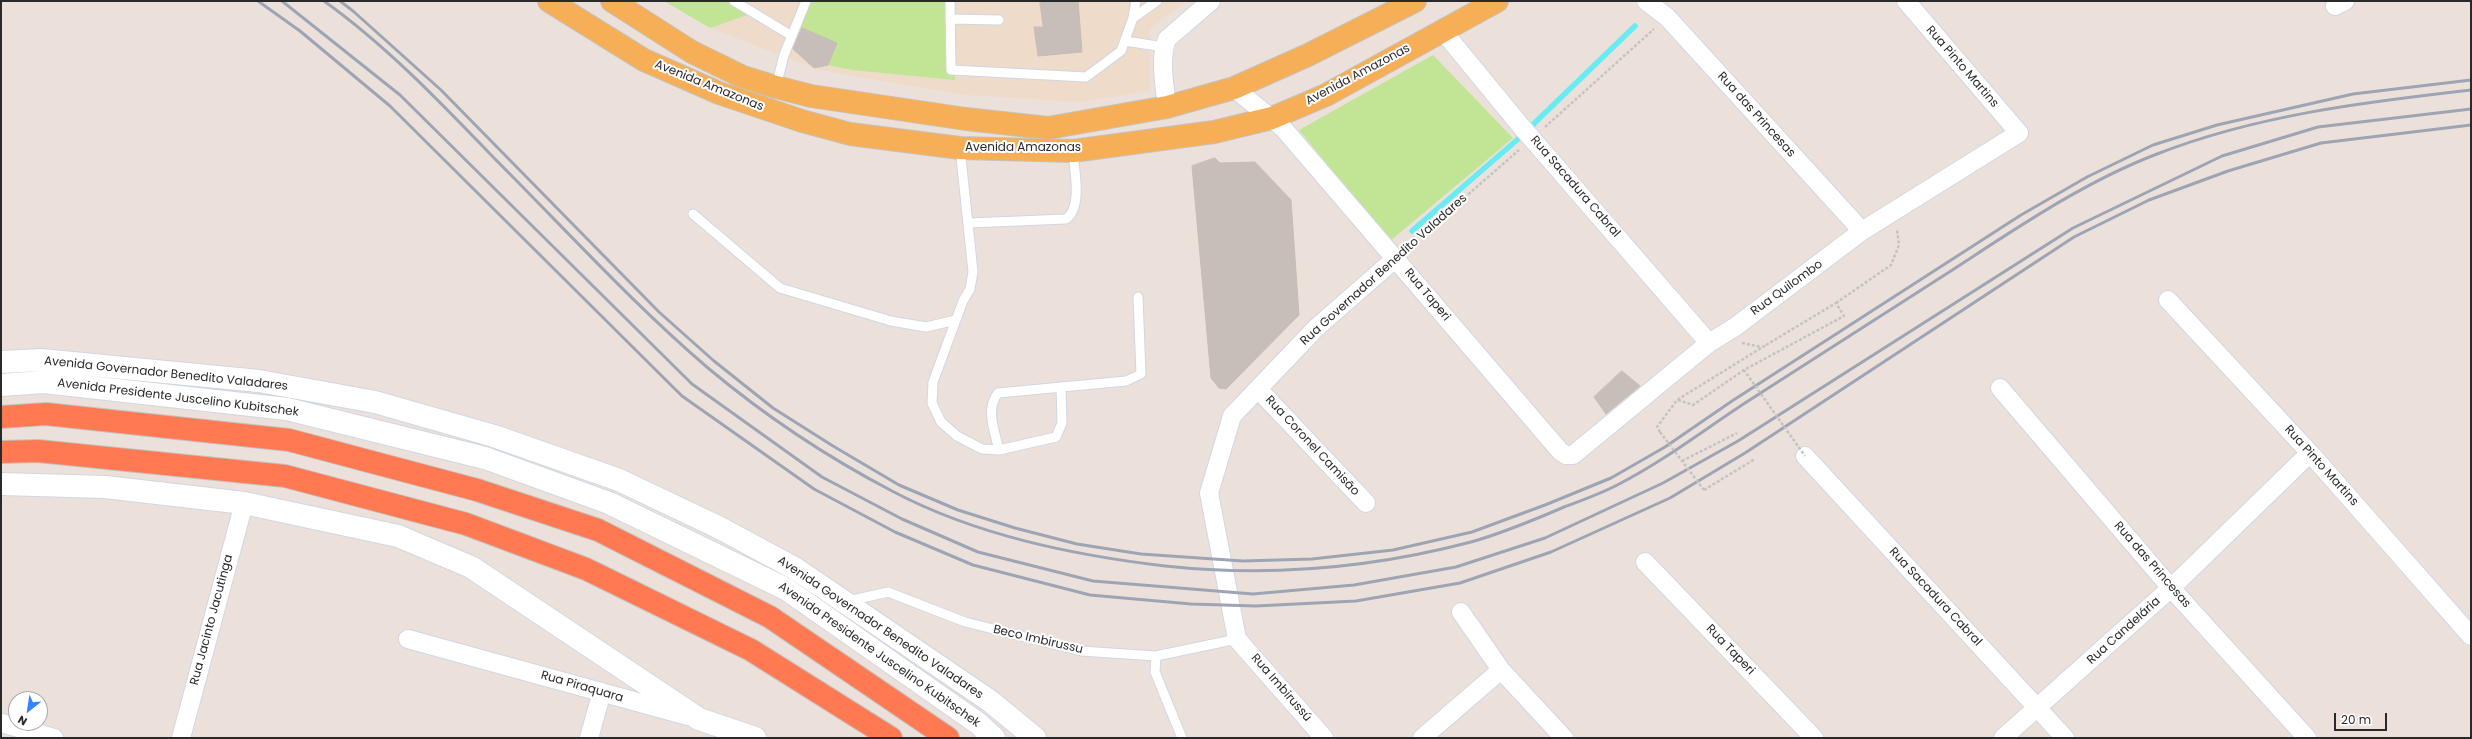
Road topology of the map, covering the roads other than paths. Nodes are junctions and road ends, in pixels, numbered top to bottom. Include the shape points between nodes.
1 (549, 1) edge
2 (612, 1) edge
3 (734, 1) edge
4 (806, 1) edge
5 (950, 1) edge
6 (1136, 1) edge
7 (1157, 1) edge
8 (1211, 1) edge
9 (1416, 1) edge
10 (1496, 1) edge
11 (1646, 1) edge
12 (1906, 1) edge
13 (1132, 18) junction
14 (950, 19) junction
15 (999, 20) dead end
16 (1442, 30) junction
17 (792, 36) junction
18 (1125, 40) junction
19 (1164, 47) junction
20 (776, 87) junction
21 (1234, 88) junction
22 (1167, 107) junction
23 (1272, 118) junction
24 (2019, 133) joint
25 (960, 148) junction
26 (1073, 151) junction
27 (693, 214) dead end
28 (969, 223) junction
29 (1862, 231) junction
30 (1396, 258) junction
31 (1138, 297) dead end
32 (2168, 300) dead end
33 (956, 320) junction
34 (1709, 343) junction
35 (1, 362) edge
36 (1, 385) edge
37 (1061, 387) junction
38 (2000, 388) dead end
39 (1258, 389) junction
40 (1, 417) edge
41 (999, 450) junction
42 (1, 452) edge
43 (2310, 453) junction
44 (1566, 455) joint
45 (1805, 456) road end
46 (1, 484) edge
47 (244, 503) junction
48 (1366, 503) dead end
49 (1645, 562) dead end
50 (2172, 588) junction
51 (844, 602) junction
52 (1461, 612) dead end
53 (2471, 636) edge
54 (408, 638) dead end
55 (1237, 638) junction
56 (1156, 656) junction
57 (1501, 670) junction
58 (602, 692) junction
59 (2038, 709) junction
60 (699, 719) junction
61 (1, 723) edge
62 (54, 738) edge
63 (181, 738) edge
64 (589, 738) edge
65 (755, 738) edge
66 (891, 738) edge
67 (948, 738) edge
68 (994, 738) edge
69 (1035, 738) edge
70 (1182, 738) edge
71 (1324, 738) edge
72 (1422, 738) edge
73 (1564, 738) edge
74 (1814, 738) edge
75 (2003, 738) edge
76 (2065, 738) edge
77 (2307, 738) edge

1 - 25 main road, Avenida Amazonas via 644,60 719,93 850,134
2 - 20 main road, Avenida Amazonas via 692,52 743,77
3 - 17 lane
4 - 17 lane
5 - 14 lane
6 - 13 lane
7 - 13 lane
8 - 19 street via 1171,35
9 - 21 main road, Avenida Amazonas via 1308,55
10 - 16 main road, Avenida Amazonas
11 - 29 street, Rua das Princesas via 1667,17
12 - 24 street, Rua Pinto Martins
13 - 18 lane
14 - 15 lane
14 - 18 lane via 951,70 1086,77 1121,51
16 - 23 main road, Avenida Amazonas via 1326,95
16 - 34 street, Rua Sacadura Cabral via 1527,133
17 - 20 lane
18 - 19 lane
19 - 22 street
20 - 22 main road, Avenida Amazonas via 802,94 966,120 1048,128
21 - 22 main road, Avenida Amazonas
21 - 23 street, Rua Taperi
23 - 26 main road, Avenida Amazonas via 1214,132
23 - 30 street, Rua Taperi
24 - 29 street, Rua Quilombo
25 - 26 main road, Avenida Amazonas
25 - 28 lane
26 - 28 lane via 1076,206 1073,214 1066,219
27 - 33 lane via 780,288 890,321 926,327
28 - 33 lane via 973,272 970,289
29 - 34 street, Rua Quilombo via 1735,327
30 - 39 street, Rua Governador Benedito Valadares via 1316,328
30 - 44 street, Rua Taperi
31 - 37 lane via 1141,374 1126,381
32 - 43 street, Rua Pinto Martins
33 - 41 lane via 933,382 932,403 941,422 957,436 982,449
34 - 44 street, Rua Quilombo via 1572,455
35 - 51 street, Avenida Governador Benedito Valadares via 41,360 259,381 375,402 494,436 619,480 718,527 796,569
36 - 68 street, Avenida Presidente Juscelino Kubitschek via 44,382 287,409 485,458 609,503 786,589 979,724
37 - 41 lane via 1062,423 1056,437
37 - 41 lane via 998,393 992,401 991,410
38 - 50 street, Rua das Princesas
39 - 48 street, Rua Coronel Camisão
39 - 55 street, Rua Governador Benedito Valadares via 1232,416 1209,493
40 - 67 highway via 46,414 289,440 477,490 598,530 770,617
42 - 66 highway via 38,451 285,476 466,524 586,569 750,650
43 - 50 street, Rua Candelária
43 - 53 street, Rua Pinto Martins
45 - 59 street, Rua Sacadura Cabral
46 - 47 street via 105,487
47 - 60 street via 398,536 441,552 471,567
47 - 63 street, Rua Jacinto Jacutinga
49 - 74 street, Rua Taperi
50 - 59 street, Rua Candelária
50 - 77 street, Rua das Princesas
51 - 56 lane, Beco Imbirussu via 888,592 965,622 1081,651
51 - 69 street, Avenida Governador Benedito Valadares via 990,701
52 - 57 street
54 - 58 street, Rua Piraquara
55 - 56 lane, Beco Imbirussu
55 - 71 street, Rua Imbirussú
56 - 70 lane via 1155,672
57 - 72 street
57 - 73 street
58 - 60 street, Rua Piraquara
58 - 64 street
59 - 75 street, Rua Candelária
59 - 76 street, Rua Sacadura Cabral
60 - 65 street, Rua Piraquara
61 - 62 street

